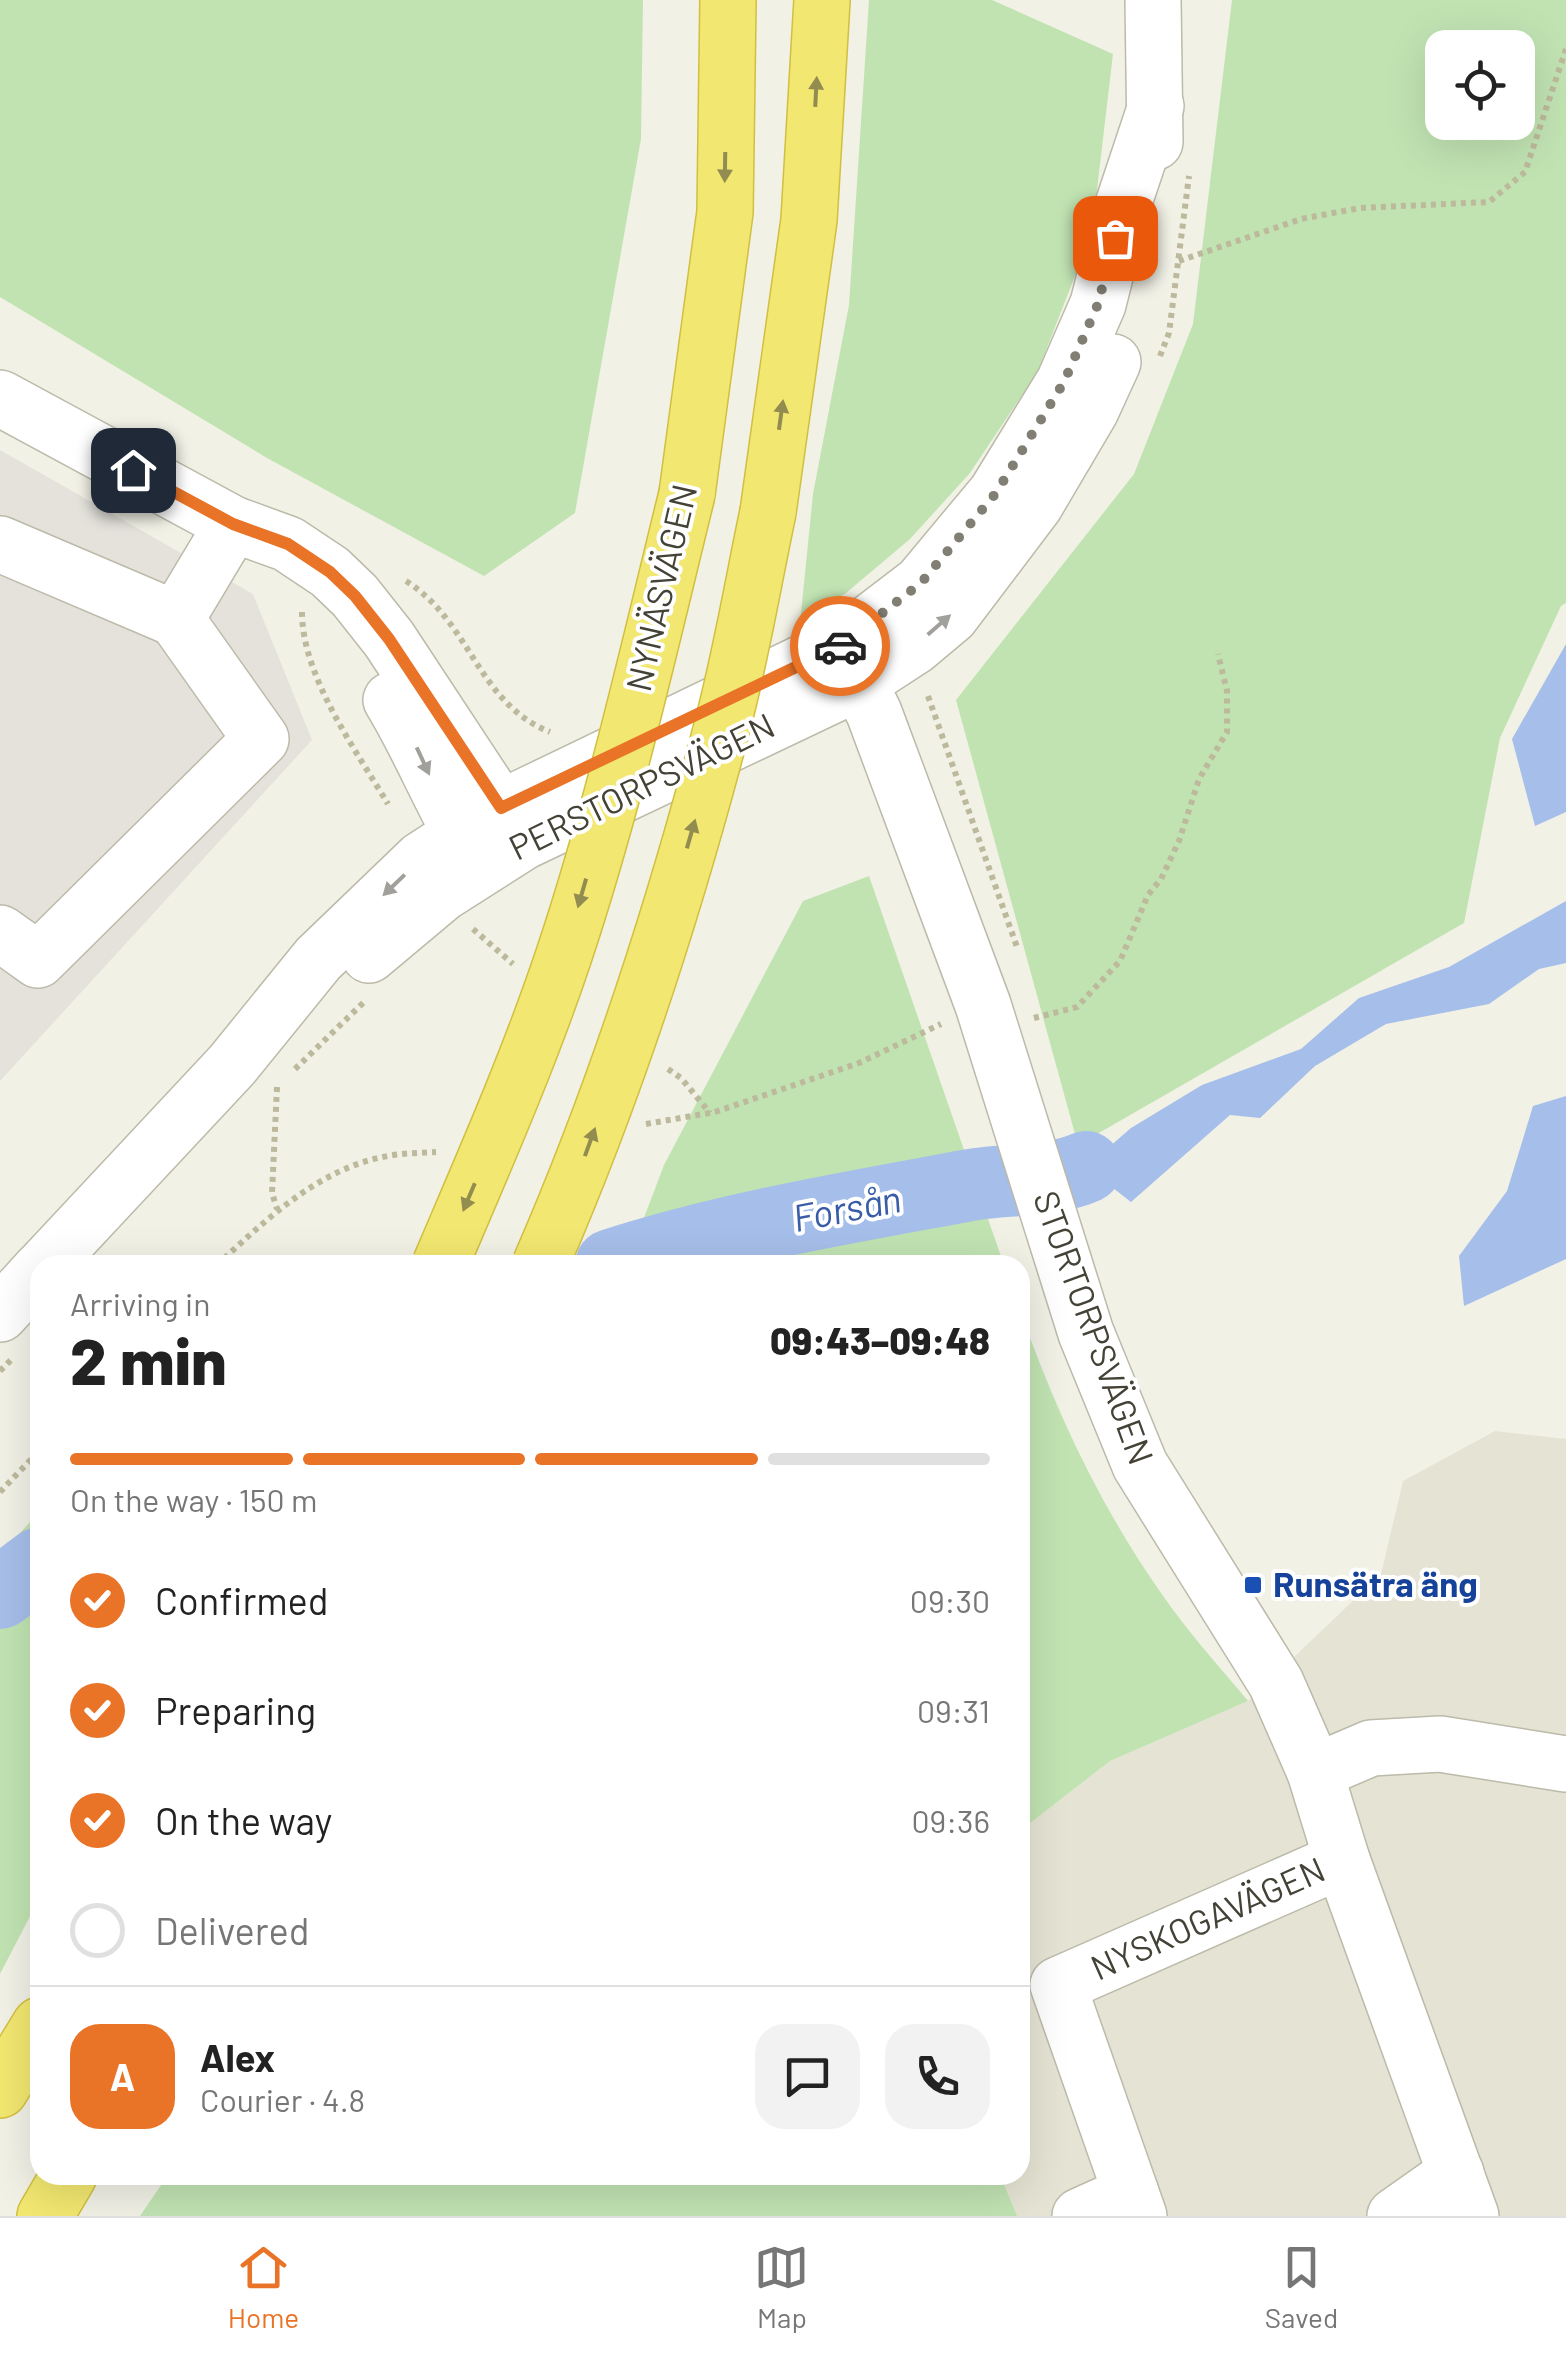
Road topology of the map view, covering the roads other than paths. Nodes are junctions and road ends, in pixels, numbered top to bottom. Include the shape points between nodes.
1 (728, 0) edge
2 (822, 0) edge
3 (1153, 0) edge
4 (0, 398) edge
5 (233, 524) junction
6 (0, 544) edge
7 (176, 619) junction
8 (850, 664) junction
9 (491, 838) junction
10 (0, 934) edge
11 (57, 1255) edge
12 (444, 1255) edge
13 (544, 1255) edge
14 (30, 1281) edge
15 (0, 1314) edge
16 (1566, 1764) edge
17 (1315, 1772) junction
18 (1342, 1860) junction
19 (30, 2041) edge
20 (0, 2090) edge
21 (63, 2185) edge
22 (1464, 2194) edge
23 (1135, 2204) edge
24 (45, 2216) edge
25 (1080, 2216) edge
26 (1395, 2216) edge

1 -> 12 highway, NYNÄSVÄGEN, bridge via 724,212 687,494 564,956
13 -> 2 highway, bridge via 648,980 723,724 768,512 809,220
3 - 8 street, PERSTORPSVÄGEN via 1156,106 1098,304 1064,382 996,493
4 - 5 street
5 - 7 street
5 - 9 street via 312,593 361,652 408,728
6 - 7 street
7 - 10 street via 262,739 38,960
8 - 9 street, PERSTORPSVÄGEN
8 - 17 street, STORTORPSVÄGEN via 983,1005 1008,1038 1086,1333 1140,1465 1276,1683
9 - 11 street, PERSTORPSVÄGEN via 258,1084
14 - 15 street, PERSTORPSVÄGEN
16 - 17 street via 1440,1744 1371,1748
17 - 18 street, STORTORPSVÄGEN
18 - 22 street, STORTORPSVÄGEN
18 - 23 street, NYSKOGAVÄGEN via 1058,1985
19 - 20 highway
21 - 24 highway
22 - 26 street
23 - 25 street, NYSKOGAVÄGEN

